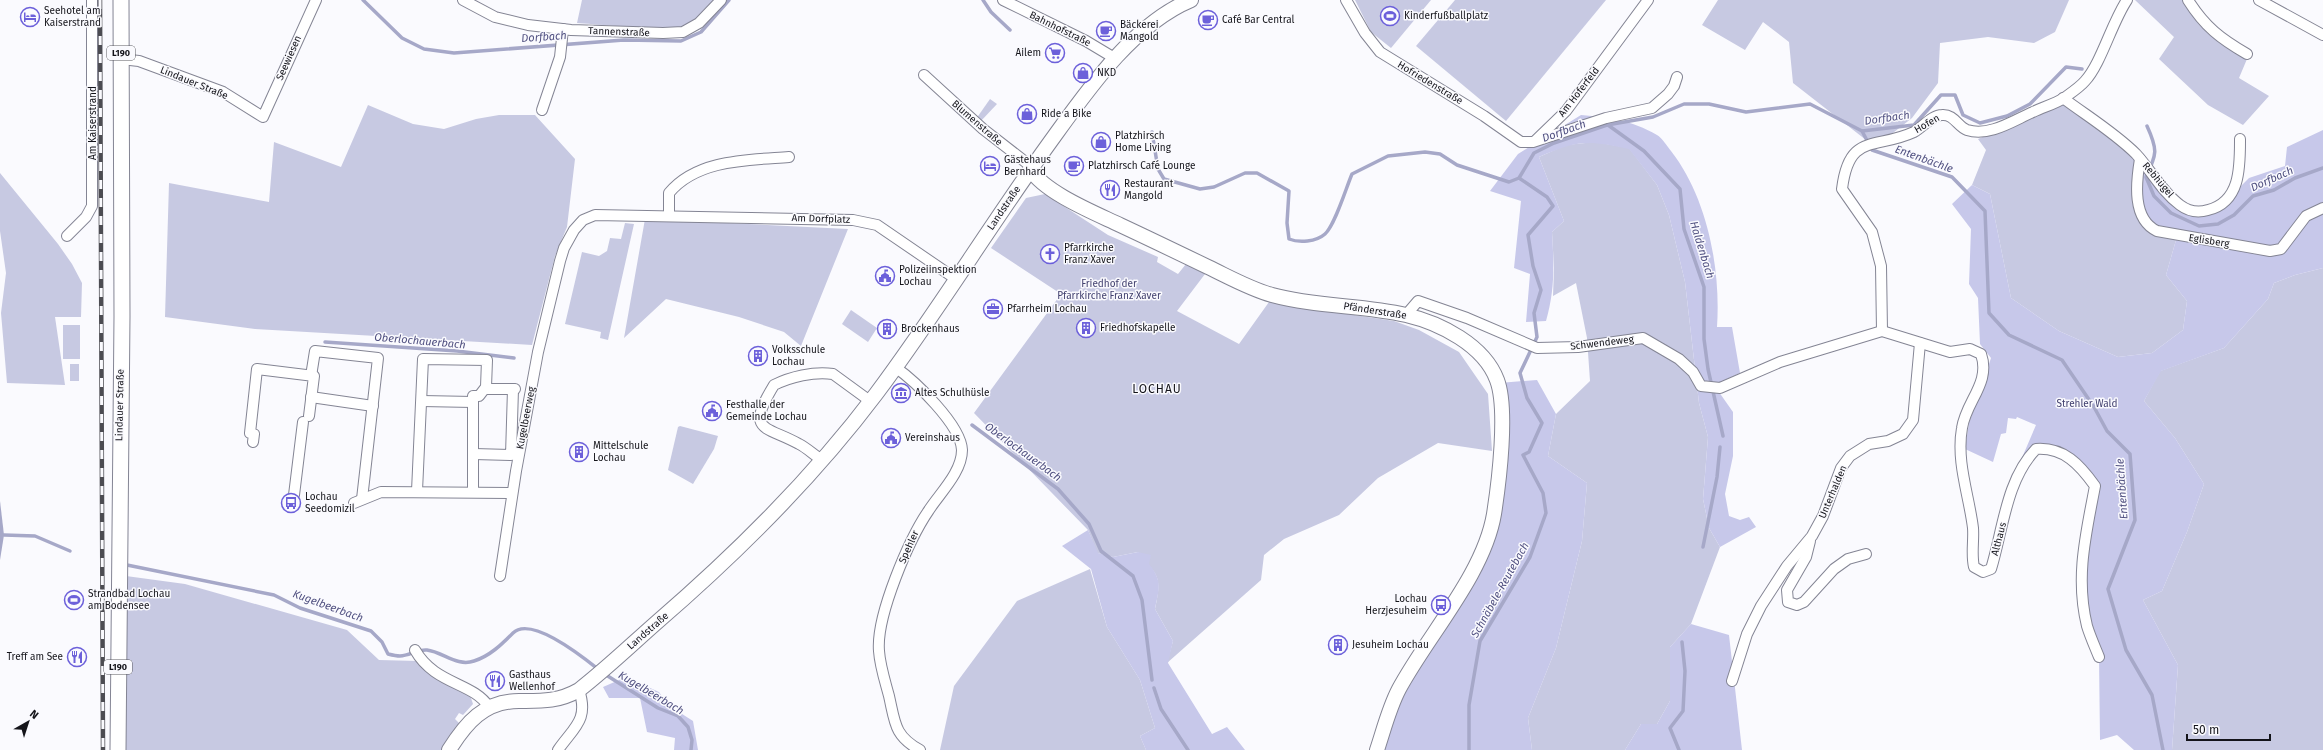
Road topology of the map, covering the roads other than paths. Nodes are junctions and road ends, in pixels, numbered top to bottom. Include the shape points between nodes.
1 (92, 0) edge
2 (121, 0) edge
3 (316, 0) edge
4 (463, 0) edge
5 (721, 0) edge
6 (1003, 0) edge
7 (1191, 0) edge
8 (1346, 0) edge
9 (1648, 0) edge
10 (2127, 0) edge
11 (2188, 0) edge
12 (2259, 0) edge
13 (475, 2) edge
14 (1173, 4) edge
15 (563, 30) junction
16 (2323, 35) edge
17 (2247, 54) dead end
18 (121, 59) junction
19 (1116, 59) junction
20 (924, 74) dead end
21 (1677, 77) dead end
22 (2063, 98) junction
23 (542, 110) dead end
24 (263, 117) joint
25 (2240, 139) dead end
26 (1533, 142) junction
27 (789, 157) dead end
28 (2144, 163) junction
29 (1030, 170) junction
30 (2323, 208) edge
31 (669, 216) junction
32 (67, 236) dead end
33 (560, 261) joint
34 (956, 279) junction
35 (1406, 315) junction
36 (1882, 331) junction
37 (1920, 343) junction
38 (895, 367) junction
39 (311, 376) junction
40 (486, 389) junction
41 (516, 389) junction
42 (531, 389) junction
43 (311, 397) junction
44 (422, 401) junction
45 (870, 401) junction
46 (473, 402) junction
47 (373, 406) junction
48 (253, 442) dead end
49 (474, 454) junction
50 (822, 460) junction
51 (417, 491) junction
52 (473, 492) junction
53 (512, 493) junction
54 (294, 496) dead end
55 (1812, 536) junction
56 (1866, 554) dead end
57 (500, 576) dead end
58 (415, 650) dead end
59 (2099, 657) dead end
60 (1732, 681) dead end
61 (578, 690) junction
62 (489, 707) junction
63 (118, 750) edge
64 (449, 750) edge
65 (558, 750) edge
66 (920, 750) edge
67 (1377, 750) edge

1 - 32 street, Am Kaiserstrand via 92,206 86,217
2 - 18 main road, Lindauer Straße / L190
3 - 24 street, Seewiesen
4 - 13 street, Tannenstraße
5 - 15 street, Tannenstraße via 699,24 683,32
6 - 19 street, Bahnhofstraße via 1086,41
7 - 14 main road, Landstraße
8 - 26 street, Hofriedenstraße via 1365,33 1380,52 1484,116 1521,142
9 - 26 street, Am Hoferfeld via 1566,111
10 - 22 street, Hofen via 2118,13 2086,81
11 - 17 street via 2218,37
12 - 16 street
13 - 15 street, Tannenstraße via 510,22
14 - 19 main road, Landstraße
15 - 23 street via 560,57
18 - 24 street, Lindauer Straße via 139,61 223,92
18 - 63 main road, Lindauer Straße / L190 via 122,316
19 - 29 main road, Landstraße via 1083,98
20 - 29 street, Blumenstraße via 983,129 1028,164
21 - 26 street, Am Hoferfeld via 1668,94 1652,108 1606,118
22 - 28 street, Rebhügel
22 - 36 street, Hofen via 1989,130 1976,132 1966,129 1948,115 1941,114 1915,131 1862,146 1850,158 1842,189 1872,232 1874,239 1881,266
25 - 28 street, Rebhügel via 2239,174 2232,195 2214,209 2201,212 2180,205
27 - 31 street via 752,160 692,173 669,192
28 - 30 street, Eglisberg via 2137,177 2140,209 2144,223 2157,232 2270,251 2281,249 2306,216
29 - 34 main road, Landstraße
29 - 35 main road, Pfänderstraße via 1041,182 1080,206 1251,288 1287,298
31 - 33 street, Am Dorfplatz via 595,215 583,220 574,230
31 - 34 street, Am Dorfplatz via 840,220 877,225
33 - 42 street, Kugelbeerweg
34 - 38 main road, Landstraße
35 - 36 street, Schwendeweg via 1418,301 1467,318 1533,346 1578,347 1643,338 1679,359 1701,386 1720,388 1780,362
35 - 67 main road, Pfänderstraße via 1436,324 1459,338 1480,355 1494,372 1503,412 1502,434 1494,515 1488,538 1480,558 1400,689
36 - 37 street, Althaus
37 - 55 street, Unterhalden via 1913,420 1903,434 1888,441 1869,444 1850,456 1841,468 1823,516
37 - 59 street, Althaus via 1950,352 1970,349 1981,354 1985,365 1962,427 1960,449 1973,529 1974,567 1983,572 1991,569 2008,505 2021,469 2036,449 2047,448 2070,456 2095,486 2081,557 2082,594 2087,626
38 - 45 main road, Landstraße
38 - 66 street, Spehler via 949,419 959,435 962,451 957,469 926,514 908,547 883,620 878,651 896,727 904,740
39 - 43 street via 314,376
39 - 47 street via 315,351 378,358
39 - 48 street via 257,369 250,433 254,434
40 - 41 street
40 - 44 street via 487,360 423,358
40 - 46 street via 480,396 473,396
41 - 42 street
41 - 49 street via 511,455
42 - 53 street, Kugelbeerweg
43 - 47 street
43 - 54 street
44 - 46 street
44 - 51 street
45 - 50 main road, Landstraße
45 - 50 street via 832,374 825,372 774,385 764,404 760,420 762,426 800,444
46 - 49 street
47 - 51 street via 358,501 381,492
49 - 52 street
50 - 61 main road, Landstraße via 782,505 714,572
51 - 52 street
52 - 53 street
53 - 57 street, Kugelbeerweg
55 - 56 street, Unterhalden via 1806,557 1787,590 1788,602 1796,605 1804,602 1834,569 1848,559
55 - 60 street, Unterhalden via 1787,566 1761,606 1747,634
58 - 62 street via 433,672 482,698
61 - 62 main road, Landstraße via 555,700 506,702
61 - 65 street via 583,704 582,715
62 - 64 main road, Landstraße via 468,722

